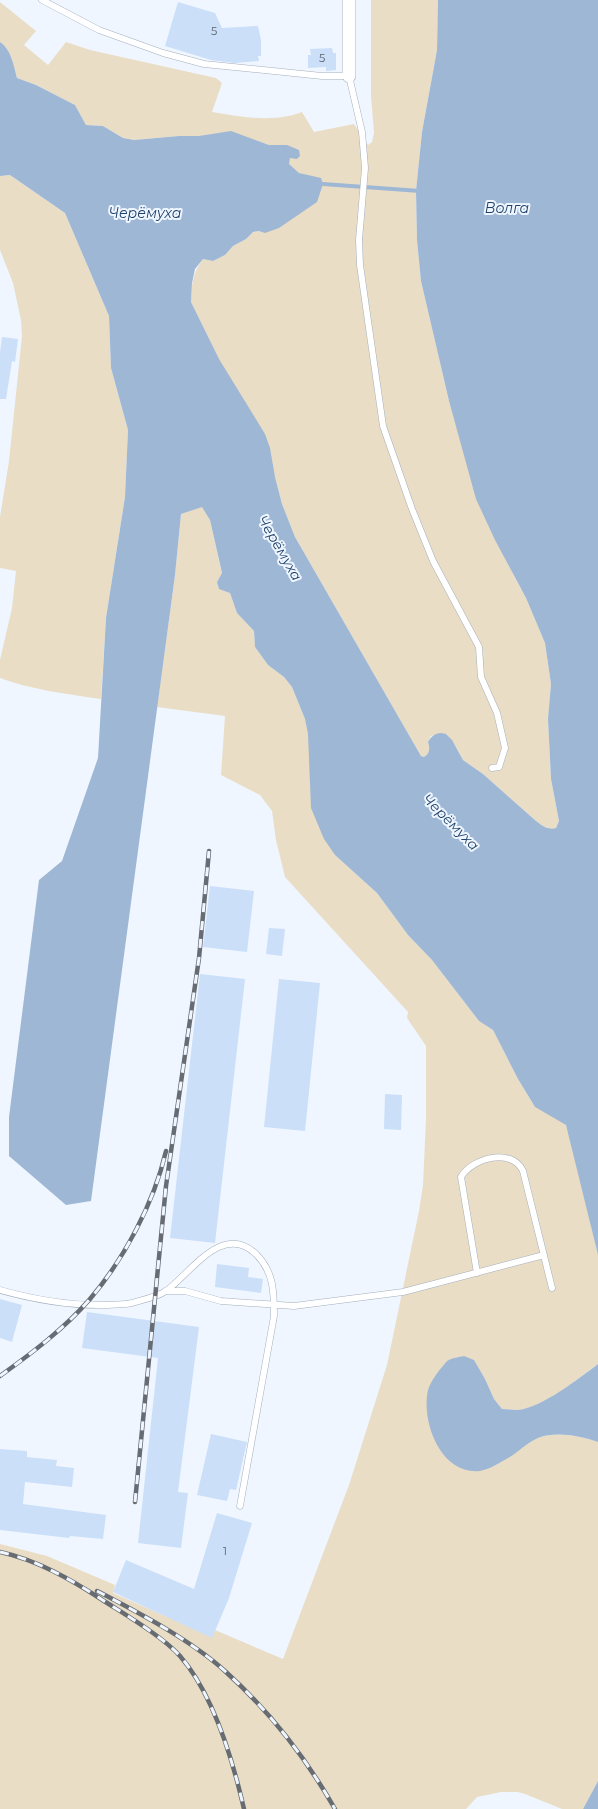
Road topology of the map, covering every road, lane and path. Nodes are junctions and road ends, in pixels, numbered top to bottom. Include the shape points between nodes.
1 (42, 0) edge
2 (349, 0) edge
3 (350, 76) junction
4 (492, 768) dead end
5 (544, 1255) junction
6 (477, 1273) junction
7 (552, 1288) dead end
8 (0, 1290) edge
9 (165, 1291) junction
10 (274, 1306) junction
11 (240, 1506) dead end

1 - 3 lane via 99,30 197,62 322,76
2 - 3 street
3 - 4 lane via 362,132 365,168 359,240 360,265 383,426 433,560 479,647 482,677 497,713 505,748 499,767
5 - 6 lane
5 - 6 lane via 520,1165 505,1157 488,1159 470,1167 461,1177
5 - 7 lane
6 - 10 lane via 381,1296
8 - 9 lane via 42,1301 84,1305 130,1303
9 - 10 lane via 185,1291 221,1301
9 - 10 lane via 207,1254 219,1248 239,1244 249,1248 266,1267 273,1285
10 - 11 lane via 272,1334

